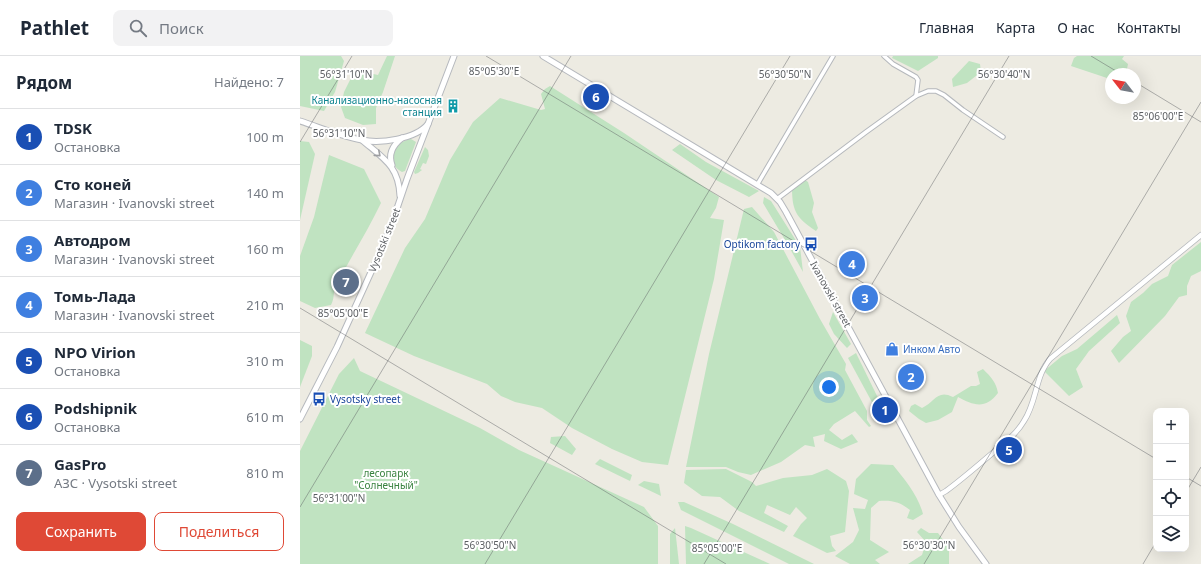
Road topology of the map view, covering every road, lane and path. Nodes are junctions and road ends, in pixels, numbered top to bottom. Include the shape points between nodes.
1 (454, 56) edge
2 (543, 56) edge
3 (833, 56) edge
4 (884, 56) edge
5 (916, 96) junction
6 (300, 121) edge
7 (430, 121) junction
8 (404, 137) junction
9 (1003, 137) dead end
10 (423, 138) junction
11 (362, 140) junction
12 (392, 168) junction
13 (396, 174) junction
14 (407, 179) junction
15 (757, 185) junction
16 (400, 199) junction
17 (777, 199) junction
18 (1201, 236) edge
19 (300, 419) edge
20 (939, 494) junction
21 (986, 564) edge

1 - 7 main road, Vysotski street
2 - 15 main road, Ivanovski street
3 - 15 street
4 - 5 street via 918,80
5 - 9 street via 936,91
5 - 17 street
6 - 11 main road
7 - 8 main road via 418,133
7 - 10 main road, Vysotski street
8 - 10 main road
8 - 11 main road via 380,141
8 - 12 main road via 391,151
10 - 14 main road, Vysotski street
11 -> 12 main road
12 - 13 main road
13 - 14 main road
13 - 16 main road
14 - 16 main road, Vysotski street
15 - 17 main road, Ivanovski street
16 - 19 main road, Vysotski street via 352,314
17 - 20 main road, Ivanovski street
18 - 20 street via 1050,359 1041,372 1029,413 1017,430 1004,444
20 - 21 main road, Ivanovski street

